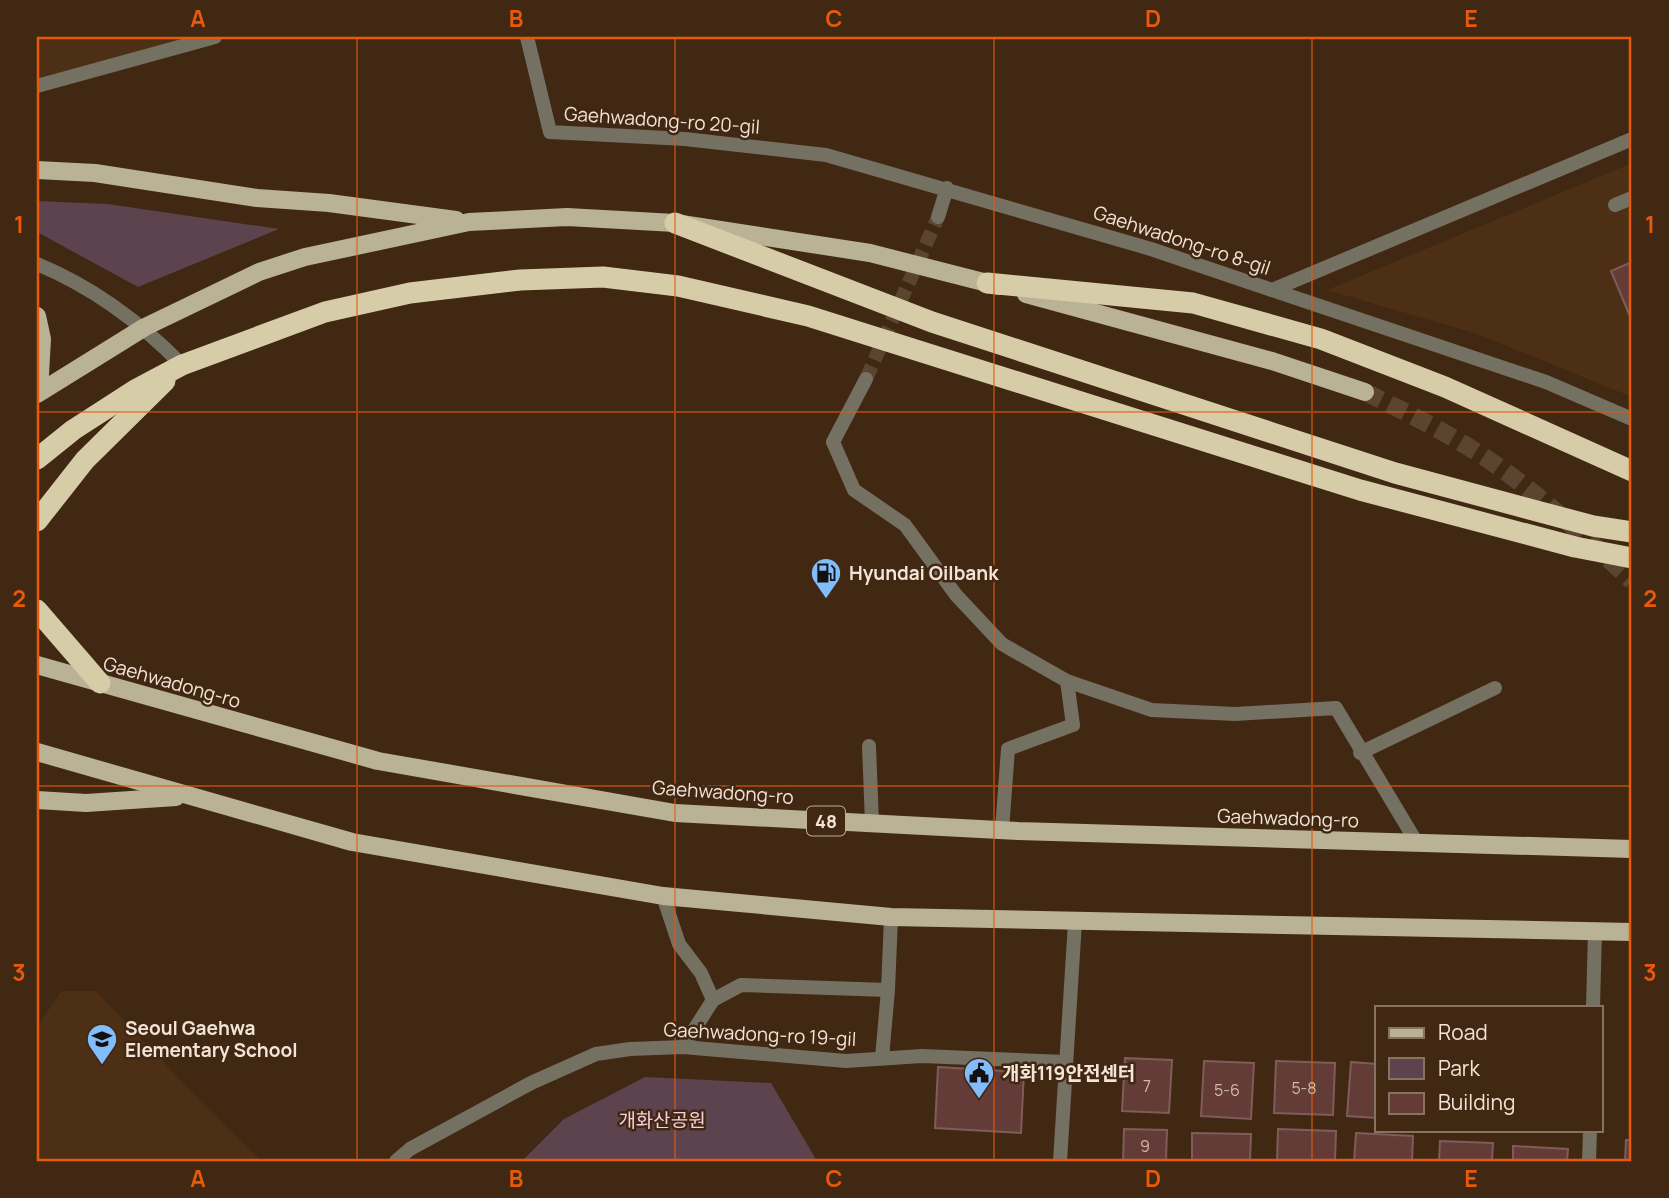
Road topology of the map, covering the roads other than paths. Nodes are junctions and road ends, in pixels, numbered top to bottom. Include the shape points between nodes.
1 (215, 37) edge
2 (527, 37) edge
3 (37, 86) edge
4 (1632, 139) edge
5 (826, 155) joint
6 (37, 170) edge
7 (947, 188) junction
8 (1632, 198) edge
9 (1615, 205) dead end
10 (938, 216) tunnel mouth
11 (469, 222) junction
12 (675, 223) junction
13 (37, 264) edge
14 (987, 283) junction
15 (1272, 290) junction
16 (37, 316) edge
17 (145, 327) junction
18 (182, 365) junction
19 (866, 379) tunnel mouth
20 (1365, 392) tunnel mouth
21 (38, 393) edge
22 (1632, 419) edge
23 (37, 459) edge
24 (1632, 471) edge
25 (37, 521) edge
26 (1632, 532) edge
27 (1632, 558) edge
28 (37, 610) edge
29 (37, 665) edge
30 (1067, 681) junction
31 (100, 683) junction
32 (1495, 688) dead end
33 (869, 746) dead end
34 (37, 752) edge
35 (1360, 753) junction
36 (189, 796) junction
37 (37, 800) edge
38 (872, 823) junction
39 (1002, 830) junction
40 (1417, 843) junction
41 (1632, 849) edge
42 (663, 897) junction
43 (891, 917) junction
44 (1075, 922) junction
45 (1595, 931) junction
46 (1632, 932) edge
47 (888, 990) junction
48 (713, 1000) junction
49 (1593, 1006) edge
50 (683, 1047) junction
51 (882, 1058) junction
52 (1066, 1062) junction
53 (1590, 1132) edge
54 (396, 1161) edge
55 (1060, 1161) edge
56 (1589, 1161) edge

1 - 3 street
2 - 5 street, Gaehwadong-ro 20-gil via 550,132 685,139
4 - 15 street, Gaehwadong-ro 8-gil
5 - 7 street, Gaehwadong-ro 8-gil
6 - 11 main road via 95,173 257,198
7 - 10 street
7 - 15 street, Gaehwadong-ro 8-gil
8 - 9 street
11 - 12 main road via 567,217
11 - 17 main road via 305,257 259,272
12 - 14 main road via 870,253
12 - 26 highway via 932,323 1395,473 1593,526
13 - 17 street
14 - 20 main road via 1272,361
14 - 24 highway via 1193,303 1321,339 1445,387
15 - 22 street via 1546,382
16 - 21 main road via 43,339
17 - 18 street
17 - 21 main road
18 - 23 highway via 114,403
18 - 25 highway via 85,460
18 - 27 highway via 325,312 410,293 520,280 603,277 678,286 808,316 1360,490
19 - 30 street via 832,442 854,490 905,525 956,596 1002,644
28 - 31 highway
29 - 31 main road, Gaehwadong-ro / 48
30 - 35 street via 1152,710 1235,714 1336,708
30 - 39 street via 1073,725 1007,749
31 - 38 main road, Gaehwadong-ro / 48 via 392,763 675,813
32 - 35 street
33 - 38 street
34 - 36 main road
35 - 40 street
36 - 37 main road via 86,803
36 - 42 main road via 352,842
38 - 39 main road, Gaehwadong-ro / 48
39 - 40 main road, Gaehwadong-ro / 48
40 - 41 main road, Gaehwadong-ro / 48
42 - 43 main road
42 - 48 street via 679,944 701,973
43 - 44 main road
43 - 47 street
44 - 45 main road
44 - 52 street
45 - 46 main road
45 - 49 street
47 - 48 street via 741,985
47 - 51 street
48 - 50 street
50 - 51 street, Gaehwadong-ro 19-gil via 846,1061
50 - 54 street, Gaehwadong-ro 19-gil via 596,1055 531,1083
51 - 52 street, Gaehwadong-ro 19-gil
52 - 55 street
53 - 56 street

